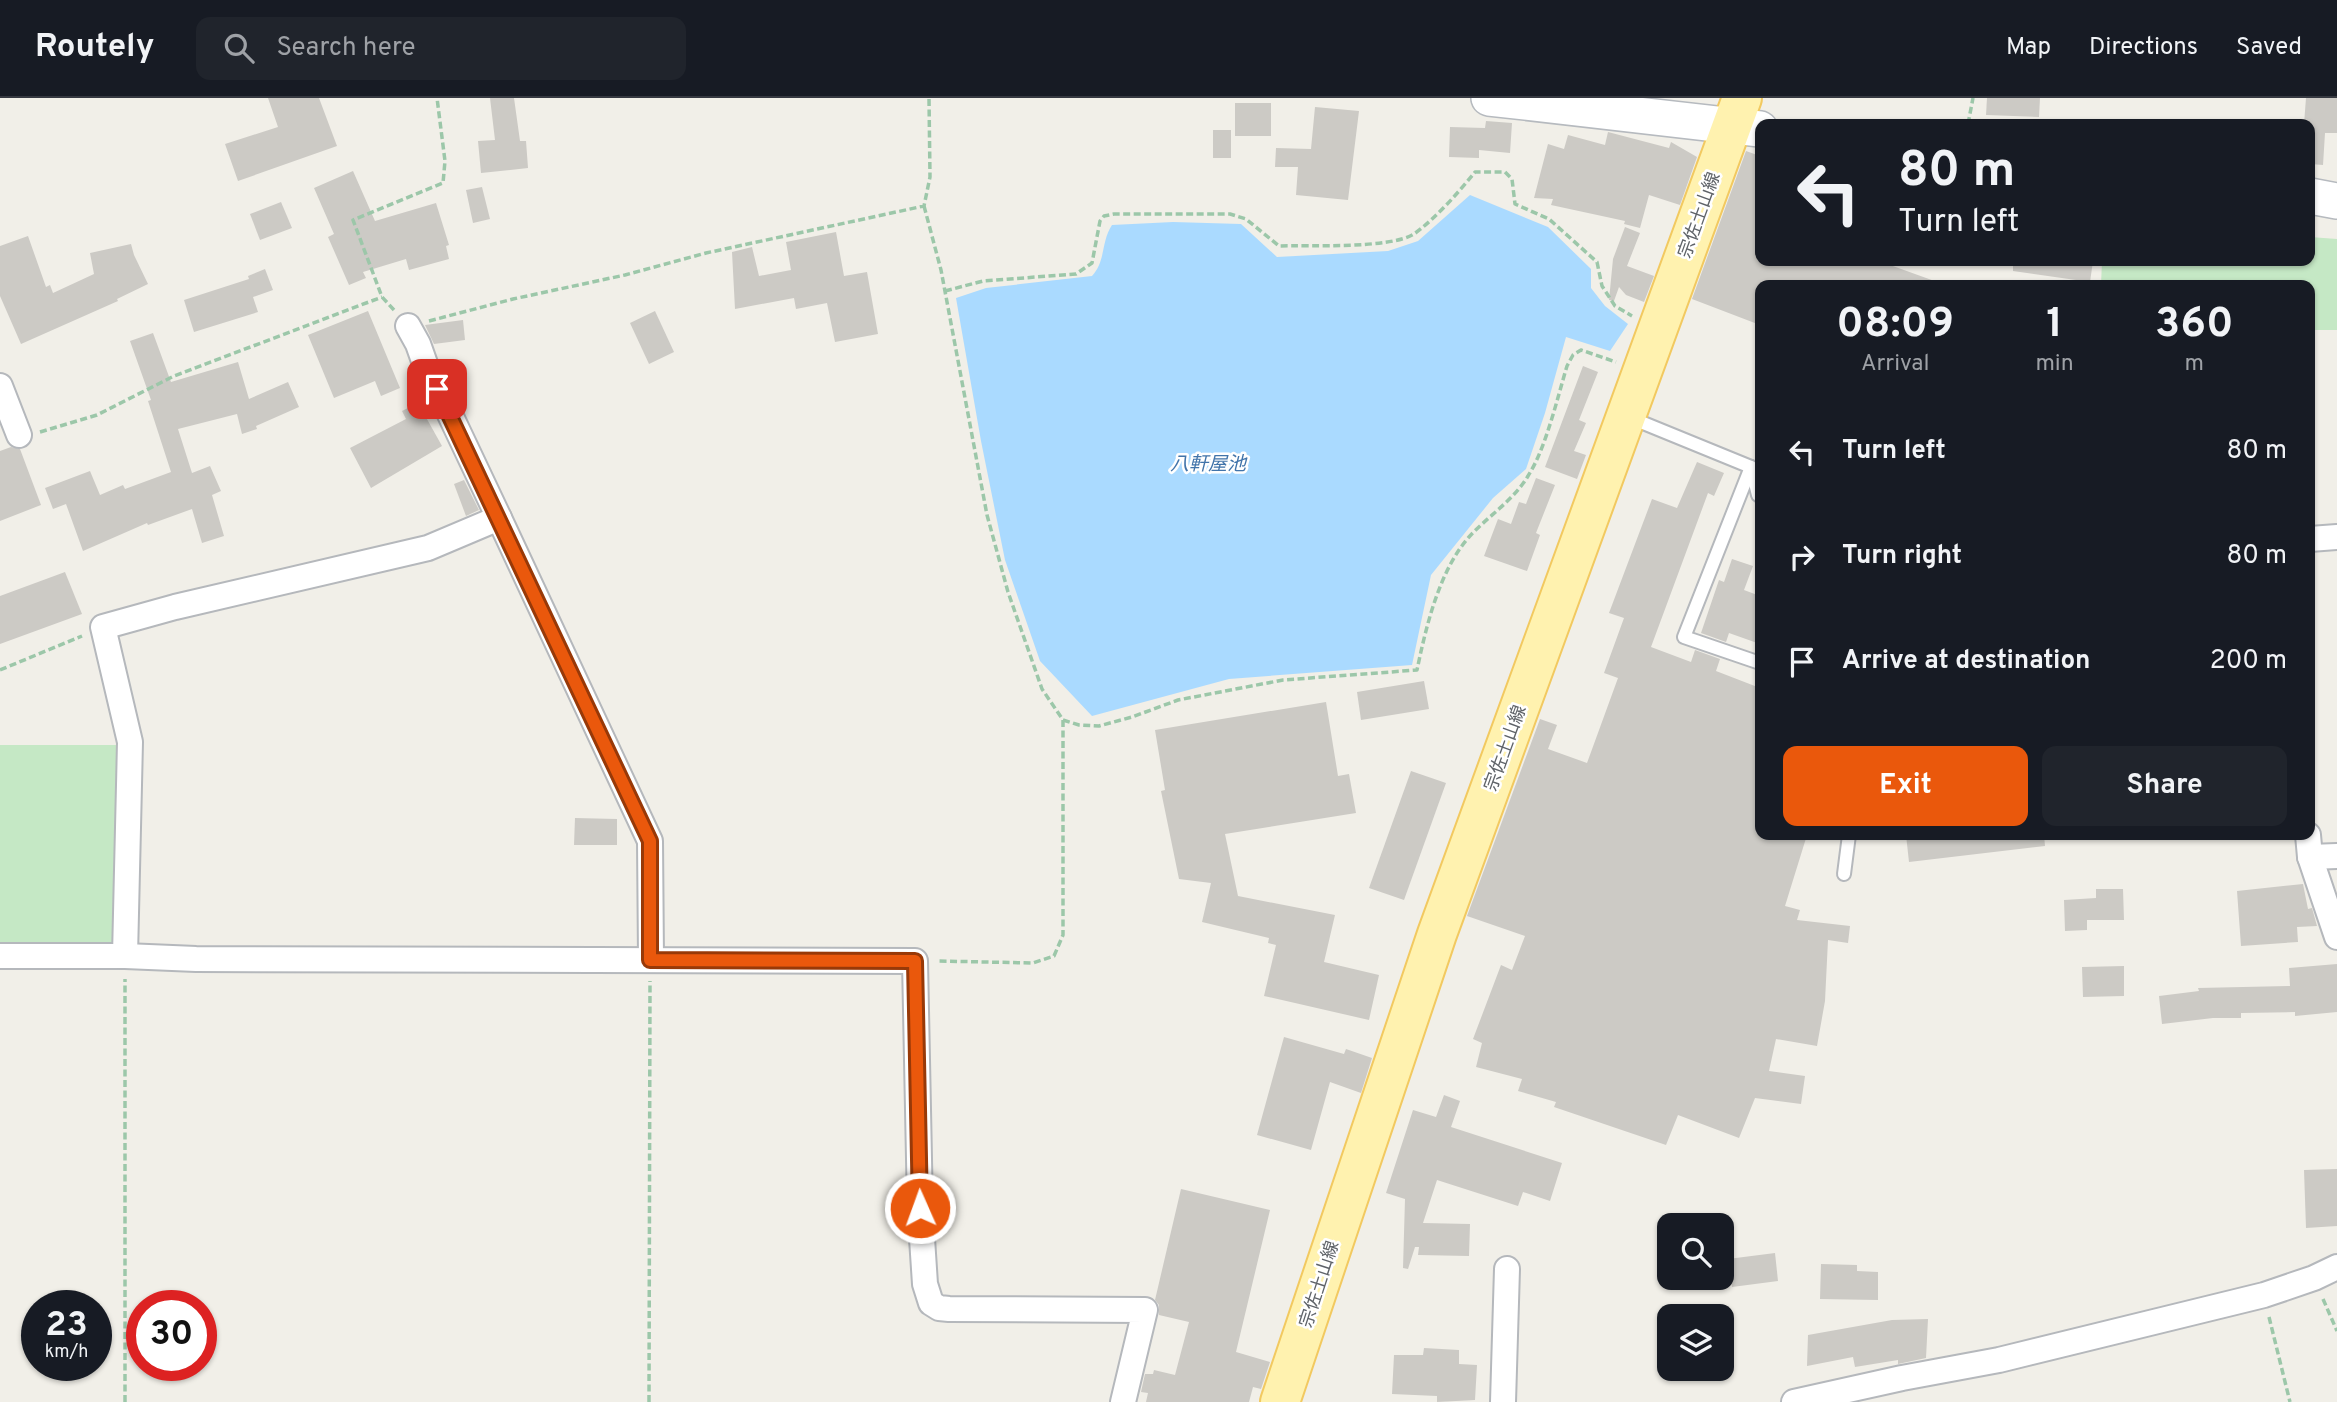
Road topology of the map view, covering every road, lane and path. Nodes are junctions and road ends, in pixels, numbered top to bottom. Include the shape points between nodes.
1 (437, 98) edge
2 (929, 98) edge
3 (1489, 98) edge
4 (1973, 98) edge
5 (1745, 118) edge
6 (1969, 119) edge
7 (2315, 197) edge
8 (2337, 201) edge
9 (924, 206) junction
10 (945, 291) junction
11 (382, 296) junction
12 (1632, 323) dead end
13 (408, 326) junction
14 (1622, 364) dead end
15 (0, 386) edge
16 (1627, 417) junction
17 (19, 435) joint
18 (1751, 467) junction
19 (1755, 483) edge
20 (499, 519) junction
21 (2337, 537) edge
22 (2315, 539) edge
23 (103, 627) junction
24 (1755, 661) edge
25 (0, 670) edge
26 (1063, 720) junction
27 (1848, 840) edge
28 (2309, 846) edge
29 (2337, 856) edge
30 (1844, 874) dead end
31 (2337, 937) edge
32 (0, 956) edge
33 (125, 956) junction
34 (650, 960) junction
35 (915, 961) junction
36 (2337, 1267) edge
37 (1507, 1269) dead end
38 (2314, 1278) junction
39 (2264, 1295) junction
40 (2337, 1331) edge
41 (125, 1402) edge
42 (649, 1402) edge
43 (1123, 1402) edge
44 (1280, 1402) edge
45 (1503, 1402) edge
46 (1794, 1402) edge
47 (2290, 1402) edge

1 - 11 path via 445,161 443,183 353,220
2 - 9 path via 930,177
3 - 5 main road
4 - 6 path
5 - 16 main road, 宗佐土山線
7 - 8 main road
9 - 10 path
9 - 13 path via 706,253
10 - 12 path via 983,281 1076,274 1092,263 1100,221 1114,214 1230,214 1262,229 1279,246 1390,242 1413,234 1461,191 1475,172 1505,172 1512,179 1515,204 1549,219 1597,262 1602,286 1615,306 1631,315
10 - 26 path via 987,515 1008,592 1042,689
11 - 13 path
11 - 17 path via 174,376 97,415
13 - 20 street
14 - 26 path via 1581,350 1573,355 1528,476 1454,558 1436,598 1417,670 1283,680 1178,700 1099,726
15 - 17 street
16 - 18 lane
16 - 44 main road, 宗佐土山線 via 1437,934
18 - 19 lane
18 - 24 lane via 1684,637
20 - 23 street via 428,548
20 - 34 street via 650,841
21 - 22 street
23 - 25 path
23 - 33 street via 130,742
26 - 35 path via 1063,935 1054,956 1033,963
27 - 30 lane
28 - 29 street
28 - 31 street
32 - 33 street
33 - 34 street
33 - 41 path
34 - 35 street
34 - 42 path
35 - 43 street via 920,1208 930,1303 949,1309 1144,1310
36 - 38 street
37 - 45 street
38 - 39 street
38 - 40 path
39 - 46 street via 1999,1360
39 - 47 path

